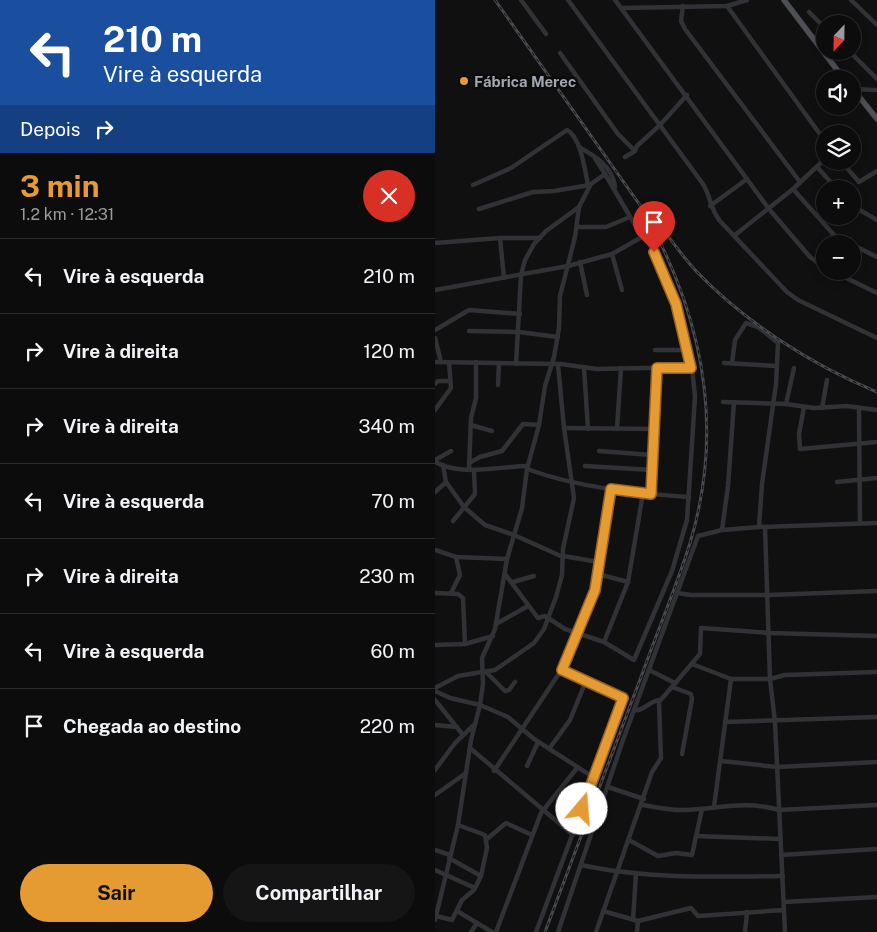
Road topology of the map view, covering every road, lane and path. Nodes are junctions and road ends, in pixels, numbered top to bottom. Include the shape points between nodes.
1 (521, 0) edge
2 (568, 0) edge
3 (615, 0) edge
4 (747, 0) edge
5 (784, 0) edge
6 (851, 0) edge
7 (683, 6) junction
8 (727, 6) junction
9 (621, 8) junction
10 (809, 12) dead end
11 (816, 19) edge
12 (877, 25) edge
13 (545, 34) dead end
14 (560, 52) dead end
15 (858, 60) edge
16 (837, 70) edge
17 (877, 79) edge
18 (861, 89) edge
19 (877, 90) edge
20 (687, 95) junction
21 (861, 99) edge
22 (877, 120) edge
23 (660, 125) junction
24 (816, 129) edge
25 (579, 147) junction
26 (635, 151) junction
27 (593, 155) junction
28 (625, 157) dead end
29 (816, 168) edge
30 (820, 170) edge
31 (849, 170) edge
32 (605, 174) junction
33 (876, 174) edge
34 (747, 179) junction
35 (829, 180) edge
36 (800, 182) junction
37 (473, 185) dead end
38 (590, 185) junction
39 (615, 188) junction
40 (793, 189) junction
41 (710, 206) junction
42 (579, 207) junction
43 (479, 209) dead end
44 (769, 209) junction
45 (861, 211) edge
46 (630, 217) junction
47 (877, 220) edge
48 (577, 228) junction
49 (735, 235) junction
50 (834, 235) edge
51 (642, 237) junction
52 (500, 238) junction
53 (539, 238) junction
54 (435, 243) edge
55 (861, 249) edge
56 (613, 254) junction
57 (877, 257) edge
58 (816, 261) edge
59 (581, 262) junction
60 (568, 266) junction
61 (521, 275) junction
62 (504, 278) junction
63 (850, 280) edge
64 (435, 290) edge
65 (622, 290) dead end
66 (877, 293) edge
67 (587, 295) dead end
68 (520, 314) junction
69 (435, 330) edge
70 (469, 331) dead end
71 (519, 332) junction
72 (558, 337) junction
73 (435, 338) edge
74 (877, 338) edge
75 (655, 350) dead end
76 (687, 350) junction
77 (435, 362) edge
78 (441, 362) junction
79 (449, 362) junction
80 (476, 362) junction
81 (499, 363) junction
82 (732, 363) junction
83 (516, 364) junction
84 (724, 364) dead end
85 (555, 365) junction
86 (777, 366) junction
87 (584, 368) junction
88 (621, 368) junction
89 (657, 368) junction
90 (691, 368) junction
91 (794, 368) dead end
92 (827, 380) dead end
93 (450, 381) junction
94 (435, 384) edge
95 (498, 385) dead end
96 (723, 402) dead end
97 (734, 402) junction
98 (773, 404) junction
99 (786, 404) junction
100 (804, 407) junction
101 (822, 408) junction
102 (859, 408) junction
103 (435, 410) edge
104 (877, 410) edge
105 (471, 425) junction
106 (539, 425) junction
107 (564, 428) junction
108 (588, 429) junction
109 (617, 429) junction
110 (654, 430) junction
111 (492, 431) dead end
112 (859, 442) junction
113 (877, 442) edge
114 (451, 451) dead end
115 (599, 451) dead end
116 (652, 455) junction
117 (435, 461) edge
118 (469, 463) junction
119 (443, 465) junction
120 (585, 466) dead end
121 (528, 468) junction
122 (472, 470) junction
123 (652, 470) junction
124 (877, 478) edge
125 (861, 479) junction
126 (446, 482) junction
127 (572, 482) junction
128 (837, 482) dead end
129 (611, 489) junction
130 (435, 492) edge
131 (643, 493) junction
132 (651, 494) junction
133 (689, 497) junction
134 (463, 507) junction
135 (453, 521) dead end
136 (860, 523) junction
137 (877, 523) edge
138 (759, 527) junction
139 (765, 528) junction
140 (722, 530) junction
141 (514, 535) junction
142 (435, 550) edge
143 (456, 557) junction
144 (563, 557) junction
145 (507, 559) junction
146 (599, 562) junction
147 (505, 574) junction
148 (598, 574) junction
149 (534, 576) dead end
150 (513, 582) junction
151 (628, 582) junction
152 (877, 591) edge
153 (435, 592) edge
154 (451, 593) junction
155 (677, 593) junction
156 (769, 595) junction
157 (528, 606) junction
158 (548, 617) junction
159 (496, 624) junction
160 (770, 633) junction
161 (578, 635) junction
162 (493, 636) junction
163 (877, 636) edge
164 (604, 642) junction
165 (465, 644) junction
166 (435, 646) edge
167 (692, 664) junction
168 (562, 670) junction
169 (649, 670) junction
170 (877, 672) edge
171 (485, 673) junction
172 (731, 679) junction
173 (770, 679) junction
174 (586, 681) junction
175 (515, 682) dead end
176 (673, 685) junction
177 (435, 690) edge
178 (435, 700) edge
179 (660, 700) junction
180 (481, 705) junction
181 (634, 710) junction
182 (877, 717) edge
183 (725, 722) junction
184 (775, 722) junction
185 (475, 724) junction
186 (435, 726) edge
187 (457, 727) junction
188 (521, 727) junction
189 (463, 735) junction
190 (539, 742) junction
191 (470, 748) junction
192 (549, 749) junction
193 (682, 754) dead end
194 (721, 761) junction
195 (877, 762) edge
196 (527, 766) dead end
197 (777, 766) junction
198 (577, 768) junction
199 (435, 770) edge
200 (494, 770) junction
201 (466, 773) junction
202 (593, 777) junction
203 (608, 787) junction
204 (435, 795) edge
205 (643, 802) junction
206 (877, 805) edge
207 (714, 807) junction
208 (702, 809) junction
209 (543, 810) junction
210 (779, 810) junction
211 (458, 825) junction
212 (532, 835) junction
213 (573, 835) junction
214 (696, 836) junction
215 (487, 839) junction
216 (780, 839) junction
217 (629, 840) junction
218 (877, 849) edge
219 (435, 850) edge
220 (781, 855) junction
221 (449, 857) junction
222 (581, 866) junction
223 (435, 870) edge
224 (617, 872) junction
225 (636, 873) junction
226 (446, 875) junction
227 (481, 876) junction
228 (783, 876) junction
229 (475, 888) junction
230 (877, 897) edge
231 (784, 902) junction
232 (784, 910) junction
233 (457, 911) junction
234 (603, 912) junction
235 (747, 912) junction
236 (436, 915) edge
237 (636, 921) junction
238 (477, 923) junction
239 (471, 932) edge
240 (494, 932) edge
241 (536, 932) edge
242 (558, 932) edge
243 (596, 932) edge
244 (637, 932) edge
245 (745, 932) edge
246 (785, 932) edge

1 - 13 street
2 - 23 street
3 - 9 street
4 - 8 street
5 - 16 main road
6 - 12 street
7 - 8 street
7 - 9 street
7 - 36 street via 681,20 685,29
8 - 24 street
9 - 20 street
10 - 11 street
14 - 26 street via 618,134
15 - 17 street
18 - 19 street
20 - 23 street
20 - 34 street
21 - 22 main road
23 - 26 street
23 - 41 street via 707,191
25 - 27 street
25 - 37 street via 571,132 564,130 511,168
25 - 38 street
26 - 28 street
27 - 32 street
27 - 39 street via 613,175
29 - 36 street
30 - 35 street
31 - 33 street via 859,182
32 - 38 street
32 - 39 street
34 - 41 street
34 - 44 street
36 - 40 street
38 - 42 street
38 - 43 street via 533,192
39 - 46 street
40 - 44 street
40 - 50 street
41 - 49 street
42 - 48 street
42 - 53 street
44 - 49 street
44 - 58 street
45 - 47 street
46 - 48 street via 606,227
46 - 51 street
48 - 60 street
49 - 74 street via 798,300
51 - 56 street
51 - 76 street via 652,249 669,284
52 - 53 street
52 - 54 street
52 - 62 street
53 - 61 street via 529,252
55 - 57 street
56 - 59 street
56 - 65 street
59 - 60 street
59 - 67 street
60 - 61 street
60 - 72 street via 561,296
61 - 62 street
61 - 68 street
62 - 64 street
63 - 66 street
68 - 69 street via 469,310
68 - 71 street
70 - 71 street
71 - 72 street
71 - 83 street
72 - 85 street
73 - 78 street
75 - 76 street
76 - 90 street
77 - 78 street
78 - 79 street
79 - 80 street
79 - 93 street
80 - 81 street
80 - 105 street via 476,398
81 - 83 street
81 - 95 street
82 - 84 street
82 - 86 street
82 - 86 street via 735,340 744,324 749,322 778,343
83 - 85 street
85 - 87 street
85 - 106 street via 543,392
85 - 107 street
86 - 98 street
87 - 88 street
87 - 108 street
88 - 89 street
88 - 109 street
89 - 90 street
89 - 110 street
90 - 133 street via 695,397
91 - 99 street
92 - 101 street
93 - 94 street
93 - 103 street via 449,392
96 - 97 street
97 - 98 street
97 - 140 street
98 - 99 street
98 - 138 street via 759,503
99 - 100 street
100 - 101 street
100 - 112 street via 800,449
101 - 102 street
102 - 104 street
102 - 112 street
105 - 111 street
105 - 118 street
106 - 118 street via 523,424 502,451
106 - 121 street
107 - 108 street
107 - 127 street
108 - 109 street
109 - 110 street
110 - 116 street
112 - 113 street
112 - 125 street
114 - 117 street
115 - 116 street
116 - 123 street
117 - 119 street
118 - 122 street
119 - 122 street
119 - 126 street
120 - 123 street
121 - 122 street
121 - 127 street
121 - 141 street
122 - 134 street via 476,491
123 - 132 street
124 - 125 street
125 - 128 street
125 - 136 street
126 - 130 street
126 - 134 street
127 - 129 street
127 - 144 street via 574,498
129 - 131 street
129 - 146 street
131 - 132 street
131 - 151 street
132 - 133 street
133 - 164 street via 687,520 676,558 635,660
134 - 135 street
134 - 141 street via 488,527
136 - 137 street
136 - 139 street
138 - 139 street
138 - 140 street
139 - 156 street
140 - 155 street via 698,536
141 - 144 street
141 - 145 street
142 - 143 street
143 - 145 street
143 - 154 street via 460,575
144 - 146 street
144 - 158 street via 560,585
145 - 147 street
146 - 148 street
147 - 150 street
147 - 159 street
148 - 151 street
148 - 161 street
149 - 150 street
150 - 157 street
151 - 164 street
152 - 156 street
153 - 154 street
154 - 165 street via 463,598
155 - 156 street
155 - 169 street
156 - 160 street
157 - 158 street via 539,618
157 - 159 street
158 - 161 street
158 - 171 street via 537,640 501,667
159 - 162 street
160 - 163 street
160 - 167 street via 702,627 702,649
160 - 173 street
161 - 164 street
161 - 168 street
162 - 165 street
162 - 171 street via 482,658
165 - 166 street
167 - 172 street
167 - 176 street
168 - 174 street
168 - 188 street
169 - 176 street
169 - 181 street
170 - 173 street via 785,675
171 - 175 street via 505,692
171 - 177 street via 458,676
171 - 180 street
172 - 173 street
172 - 183 street
173 - 184 street
174 - 192 street via 570,720
174 - 202 street via 623,698
176 - 179 street
176 - 193 street via 691,694 692,699
177 - 180 street via 450,698
178 - 187 street
179 - 181 street via 639,711
179 - 205 street via 661,758 652,772
180 - 185 street
180 - 188 street
181 - 203 street
182 - 184 street
183 - 184 street
183 - 194 street
184 - 197 street
185 - 189 street
185 - 191 street
186 - 187 street
187 - 189 street
188 - 190 street
188 - 200 street
189 - 199 street
190 - 192 street
190 - 196 street
191 - 200 street
191 - 201 street
192 - 198 street
194 - 197 street
194 - 207 street
195 - 197 street
197 - 210 street
198 - 202 street
198 - 209 street
200 - 209 street
201 - 204 street
201 - 211 street
202 - 213 street
203 - 205 street
203 - 222 street
205 - 208 street via 678,810
205 - 217 street
206 - 210 street
207 - 208 street
207 - 210 street via 749,804
208 - 214 street
209 - 212 street
209 - 213 street
210 - 216 street
211 - 215 street via 482,833
211 - 221 street
212 - 215 street via 506,823
212 - 240 street
213 - 241 street
214 - 216 street
214 - 217 street via 692,855 658,856
215 - 227 street via 486,861
216 - 220 street
217 - 224 street
218 - 220 street
219 - 221 street
220 - 228 street
221 - 226 street
221 - 227 street
222 - 224 street
222 - 242 street
223 - 226 street
224 - 225 street
224 - 234 street
225 - 228 street
225 - 237 street
226 - 229 street
226 - 236 street
227 - 229 street
228 - 231 street
229 - 233 street via 462,900
230 - 231 street
231 - 232 street
232 - 235 street
232 - 246 street
233 - 236 street via 452,920
233 - 238 street
234 - 237 street
234 - 243 street
235 - 237 street via 697,916 691,908
235 - 245 street
237 - 244 street
238 - 239 street
238 - 240 street

